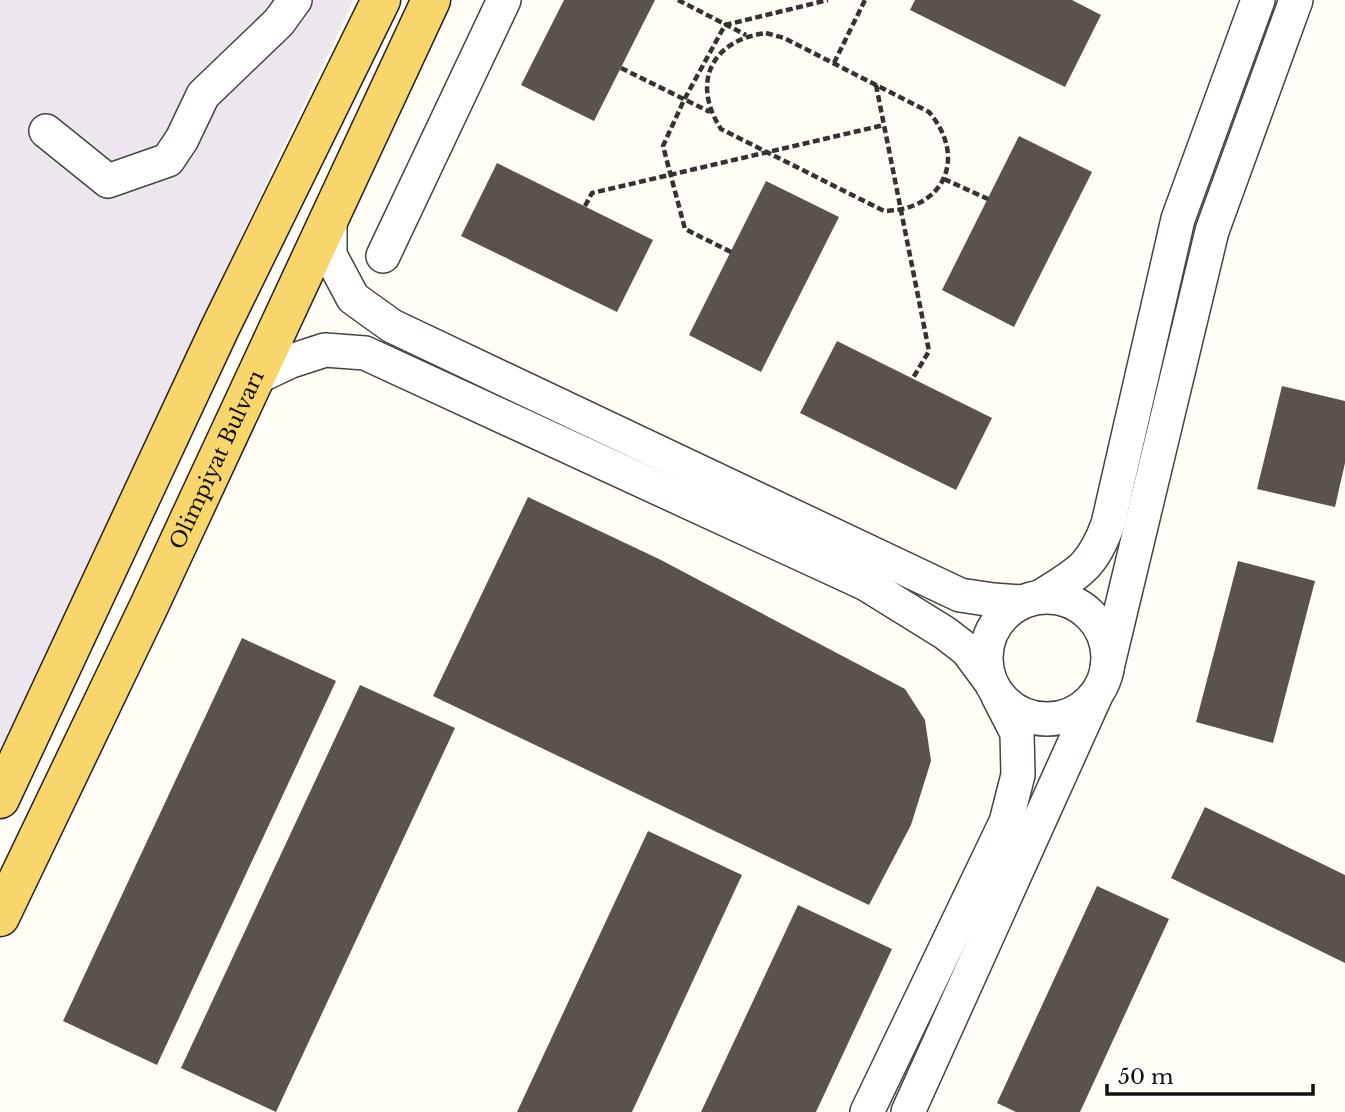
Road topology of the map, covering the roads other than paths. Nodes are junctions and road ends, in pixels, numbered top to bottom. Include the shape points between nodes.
1 (295, 0) edge
2 (381, 0) edge
3 (431, 0) edge
4 (504, 0) edge
5 (1258, 0) edge
6 (1296, 0) edge
7 (46, 131) dead end
8 (330, 217) junction
9 (383, 256) dead end
10 (255, 379) junction
11 (1031, 600) junction
12 (1102, 681) junction
13 (994, 688) junction
14 (0, 799) edge
15 (0, 917) edge
16 (867, 1112) edge
17 (908, 1112) edge

1 - 7 street via 279,22 203,95 168,160 108,181
2 - 14 main road via 220,328
3 - 8 main road, Olimpiyat Bulvarı
4 - 9 street
5 - 11 street via 1178,219 1104,535 1084,569
6 - 12 street via 1213,231
8 - 10 main road, Olimpiyat Bulvarı
8 - 11 street via 330,255 353,298 392,326 960,594
10 - 13 street via 325,350 365,353 866,584 956,641
10 - 15 main road, Olimpiyat Bulvarı
11 - 12 street via 1059,598 1091,617 1108,650
11 - 13 street via 1006,612 994,626 985,662
12 - 13 street via 1083,708 1066,717 1047,719 1012,709
12 - 17 street
13 - 16 street via 1017,733 1018,775 1006,822

